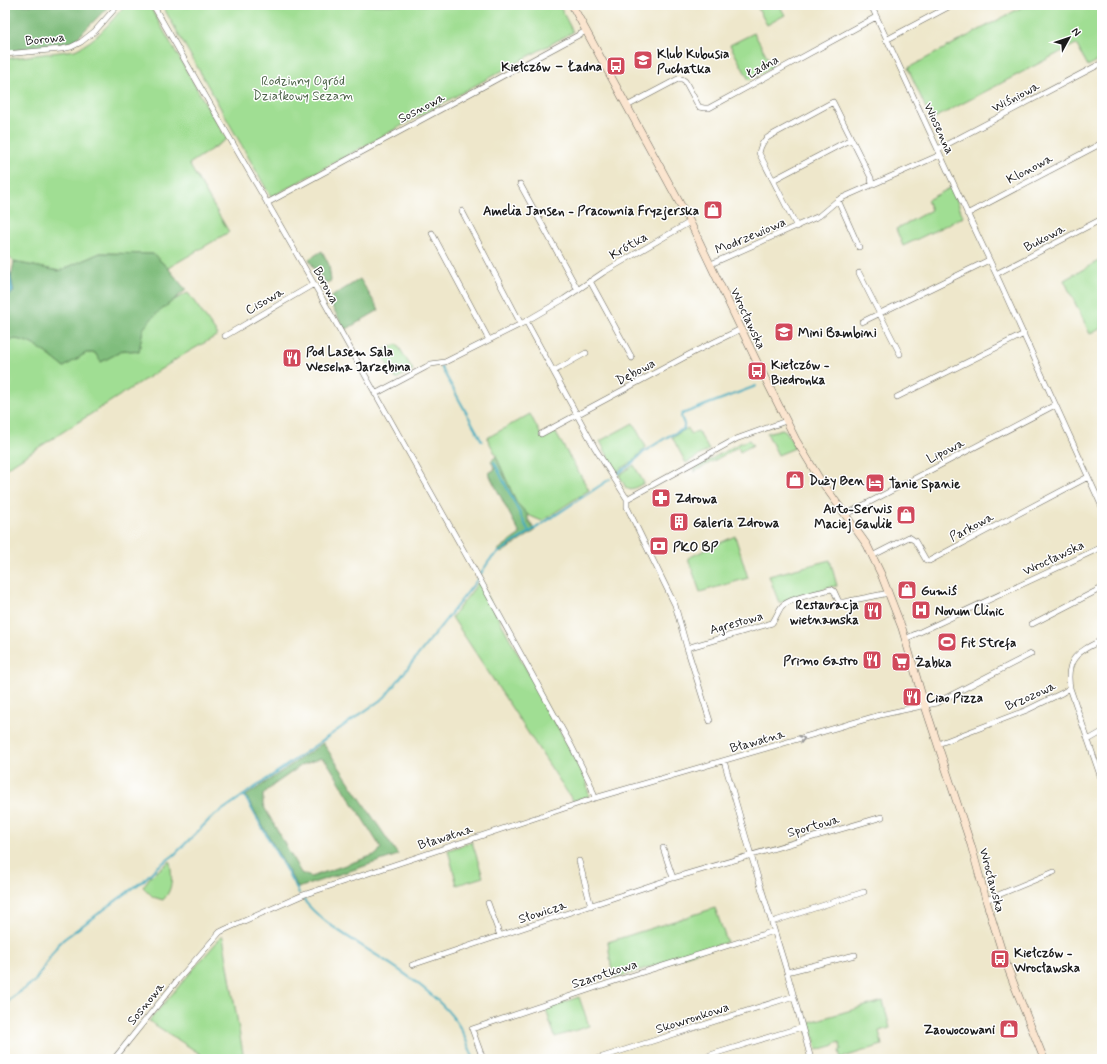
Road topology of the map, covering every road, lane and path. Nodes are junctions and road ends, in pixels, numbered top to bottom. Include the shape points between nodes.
1 (118, 5) edge
2 (153, 5) edge
3 (572, 5) edge
4 (871, 5) edge
5 (952, 5) edge
6 (876, 17) junction
7 (586, 31) junction
8 (886, 40) junction
9 (5, 54) edge
10 (1102, 63) edge
11 (627, 106) junction
12 (851, 139) junction
13 (1102, 143) edge
14 (938, 149) junction
15 (940, 155) junction
16 (773, 180) junction
17 (520, 184) dead end
18 (872, 185) junction
19 (838, 200) junction
20 (267, 203) junction
21 (462, 212) dead end
22 (967, 214) junction
23 (1102, 219) edge
24 (690, 222) junction
25 (797, 227) junction
26 (432, 234) dead end
27 (859, 247) dead end
28 (989, 260) junction
29 (711, 264) junction
30 (859, 273) dead end
31 (996, 274) junction
32 (590, 281) junction
33 (314, 284) junction
34 (578, 290) junction
35 (880, 314) junction
36 (524, 322) junction
37 (862, 322) dead end
38 (741, 329) junction
39 (1024, 334) junction
40 (225, 336) dead end
41 (489, 340) junction
42 (586, 353) dead end
43 (900, 354) dead end
44 (632, 358) dead end
45 (554, 371) junction
46 (375, 394) junction
47 (897, 397) dead end
48 (1055, 406) junction
49 (577, 415) junction
50 (786, 421) junction
51 (541, 434) dead end
52 (1088, 477) junction
53 (627, 499) junction
54 (1102, 507) edge
55 (845, 515) junction
56 (1102, 547) edge
57 (872, 556) junction
58 (1102, 588) edge
59 (889, 593) junction
60 (1032, 624) dead end
61 (906, 639) junction
62 (1102, 640) edge
63 (687, 648) junction
64 (1031, 654) dead end
65 (1070, 688) junction
66 (925, 706) junction
67 (710, 721) dead end
68 (1102, 732) edge
69 (1088, 740) junction
70 (938, 744) junction
71 (724, 761) junction
72 (1102, 781) edge
73 (595, 798) junction
74 (882, 817) dead end
75 (663, 848) dead end
76 (751, 855) junction
77 (579, 861) dead end
78 (1054, 872) dead end
79 (673, 878) junction
80 (864, 892) dead end
81 (986, 900) junction
82 (488, 903) dead end
83 (591, 906) junction
84 (772, 922) junction
85 (774, 931) junction
86 (500, 936) junction
87 (855, 955) dead end
88 (194, 961) joint
89 (412, 965) dead end
90 (787, 972) junction
91 (794, 996) junction
92 (802, 1027) junction
93 (710, 1055) dead end
94 (114, 1059) edge
95 (483, 1059) edge
96 (596, 1059) edge
97 (812, 1059) edge
98 (1044, 1059) edge

1 - 9 street, Borowa via 95,31 81,42 61,49
2 - 20 street, Borowa
3 - 7 street, Wrocławska
4 - 6 street, Wiosenna
5 - 8 street
6 - 8 street, Wiosenna
6 - 11 street, Ładna via 709,108 699,107 685,81 678,78
7 - 11 street, Wrocławska
7 - 20 street, Sosnowa
8 - 14 street, Wiosenna
10 - 14 street, Wiśniowa
11 - 24 street, Wrocławska
12 - 16 street
12 - 16 street, Modrzewiowa via 832,102 765,138 759,153
12 - 18 street, Modrzewiowa
13 - 22 street, Klonowa
14 - 15 street, Wiosenna
15 - 18 street, Modrzewiowa
15 - 22 street, Wiosenna
16 - 25 street, Modrzewiowa
17 - 34 street
18 - 19 street, Modrzewiowa
19 - 25 street, Modrzewiowa via 818,216
19 - 27 street
20 - 33 street, Borowa
21 - 36 street
22 - 28 street, Wiosenna
23 - 31 street, Bukowa
24 - 29 street, Wrocławska
24 - 32 street, Krótka
25 - 29 street, Modrzewiowa
26 - 41 street
28 - 31 street, Wiosenna
28 - 35 street
29 - 38 street, Wrocławska
30 - 35 street
31 - 39 street, Wiosenna
32 - 34 street, Krótka
32 - 44 street
33 - 40 street, Cisowa
33 - 46 street, Borowa
34 - 36 street, Krótka
35 - 37 street
35 - 43 street
36 - 41 street, Krótka
36 - 45 street
38 - 49 street, Dębowa
38 - 50 street, Wrocławska
39 - 47 street
39 - 48 street, Wiosenna
41 - 46 street, Krótka via 445,362 426,367
42 - 45 street
45 - 49 street
46 - 73 street, Borowa via 572,747
48 - 52 street, Wiosenna
48 - 55 street, Lipowa
49 - 51 street, Dębowa
49 - 53 street
50 - 53 street via 736,439
50 - 55 street, Wrocławska via 816,473
52 - 54 street, Wiosenna
52 - 57 street, Parkowa via 929,561 909,537
53 - 63 street via 627,507 675,605
55 - 57 street, Wrocławska
56 - 61 street, Wrocławska
57 - 59 street, Wrocławska
58 - 60 street
59 - 61 street, Wrocławska
59 - 63 street, Agrestowa via 839,602 834,591 827,590 792,600 782,606 772,623
61 - 66 street, Wrocławska
62 - 65 street, Brzozowa via 1075,655 1069,669
63 - 67 street
64 - 66 street via 936,703
65 - 69 street
65 - 70 street, Brzozowa via 1027,710
66 - 70 street, Wrocławska
71 -> 66 street, Bławatna via 880,716
68 - 69 street
69 - 72 street
70 - 81 street, Wrocławska
71 - 73 street, Bławatna
71 - 76 street
73 - 88 street, Bławatna via 303,895 220,932
74 - 76 street, Sportowa
75 - 79 street
76 - 79 street, Słowicza
76 - 84 street
77 - 83 street
78 - 81 street
79 - 83 street, Słowicza
80 - 84 street
81 - 98 street, Wrocławska via 1015,987
82 - 86 street
83 - 86 street, Słowicza
84 - 85 street
85 - 90 street
85 - 95 street, Szarotkowa via 472,1029
86 - 89 street, Słowicza
87 - 90 street
88 - 94 street, Sosnowa
90 - 91 street
91 - 92 street
91 - 96 street, Skowronkowa
92 - 93 street
92 - 97 street

